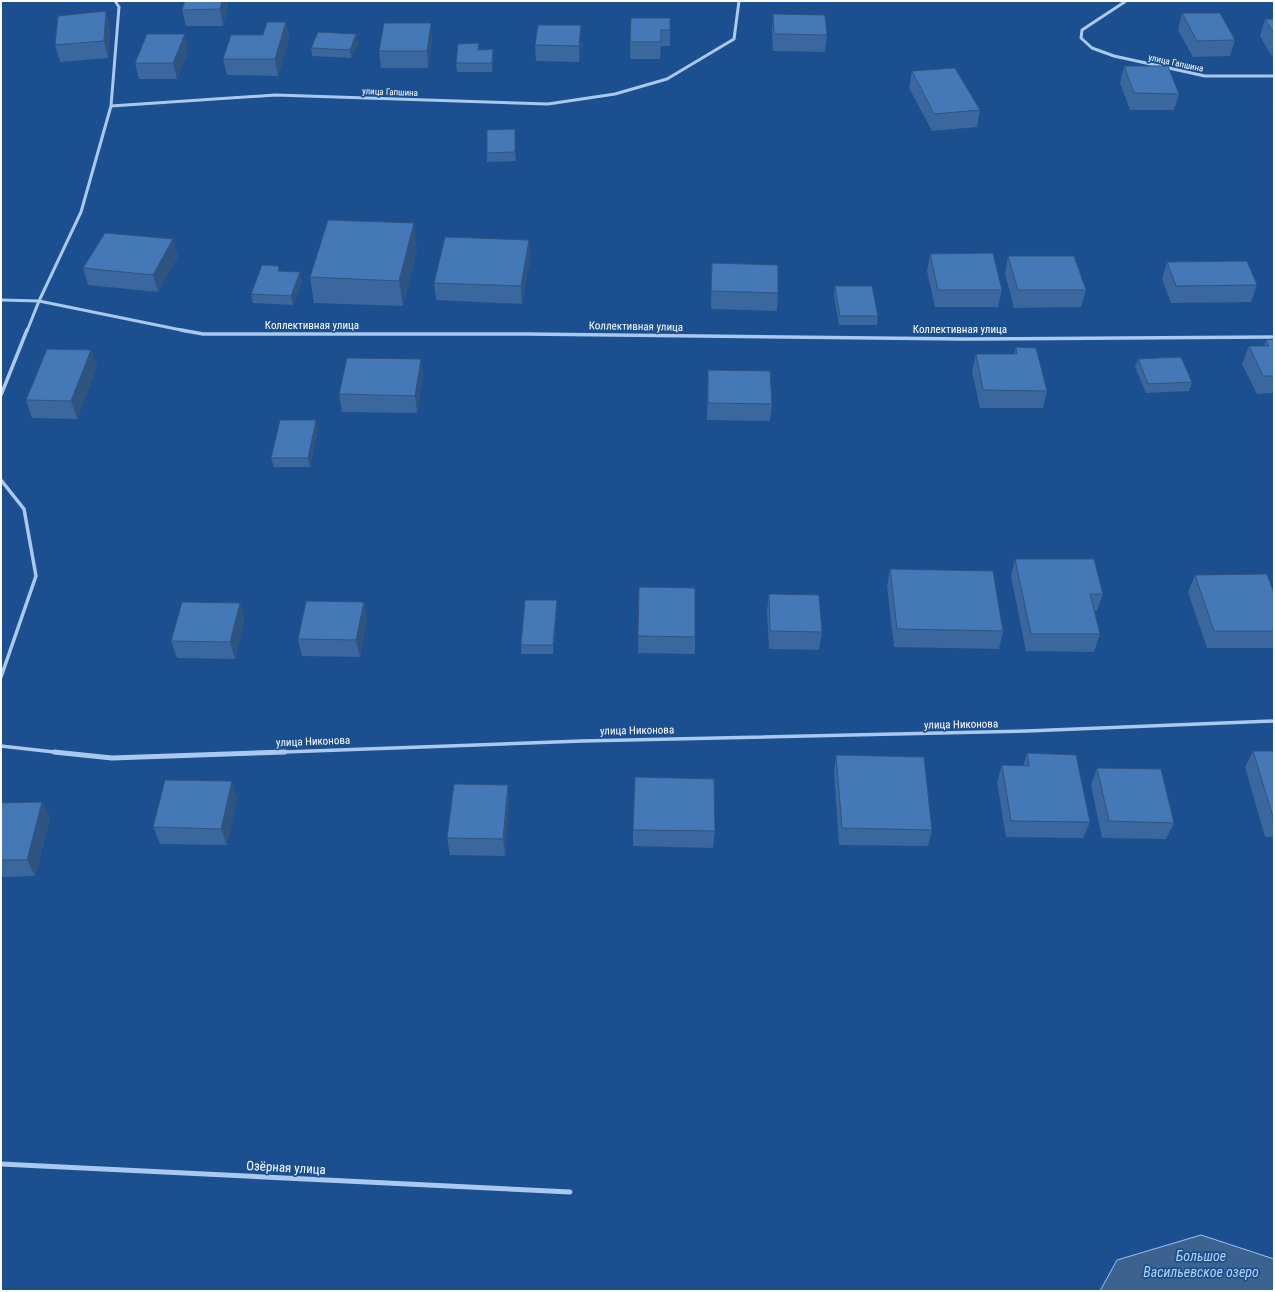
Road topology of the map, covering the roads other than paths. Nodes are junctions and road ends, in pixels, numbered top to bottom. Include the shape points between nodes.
1 (115, 1) edge
2 (739, 1) edge
3 (1126, 1) edge
4 (1274, 76) edge
5 (111, 106) junction
6 (1, 300) edge
7 (39, 301) junction
8 (1274, 337) edge
9 (1, 395) edge
10 (1, 480) edge
11 (1, 677) edge
12 (1274, 722) edge
13 (1, 746) edge
14 (1, 1164) edge
15 (570, 1192) dead end

1 - 5 street via 119,7
2 - 5 street, улица Гапшина via 734,39 667,79 615,94 548,104 276,95
3 - 4 street, улица Гапшина via 1082,30 1081,38 1092,48 1114,56 1205,76
5 - 7 street via 81,212
6 - 7 street, Коллективная улица
7 - 8 street, Коллективная улица via 203,334 535,334 956,339
7 - 9 street
10 - 11 street via 24,509 36,576
12 - 13 street, улица Никонова via 1027,732 582,741 112,758
14 - 15 street, Озёрная улица

